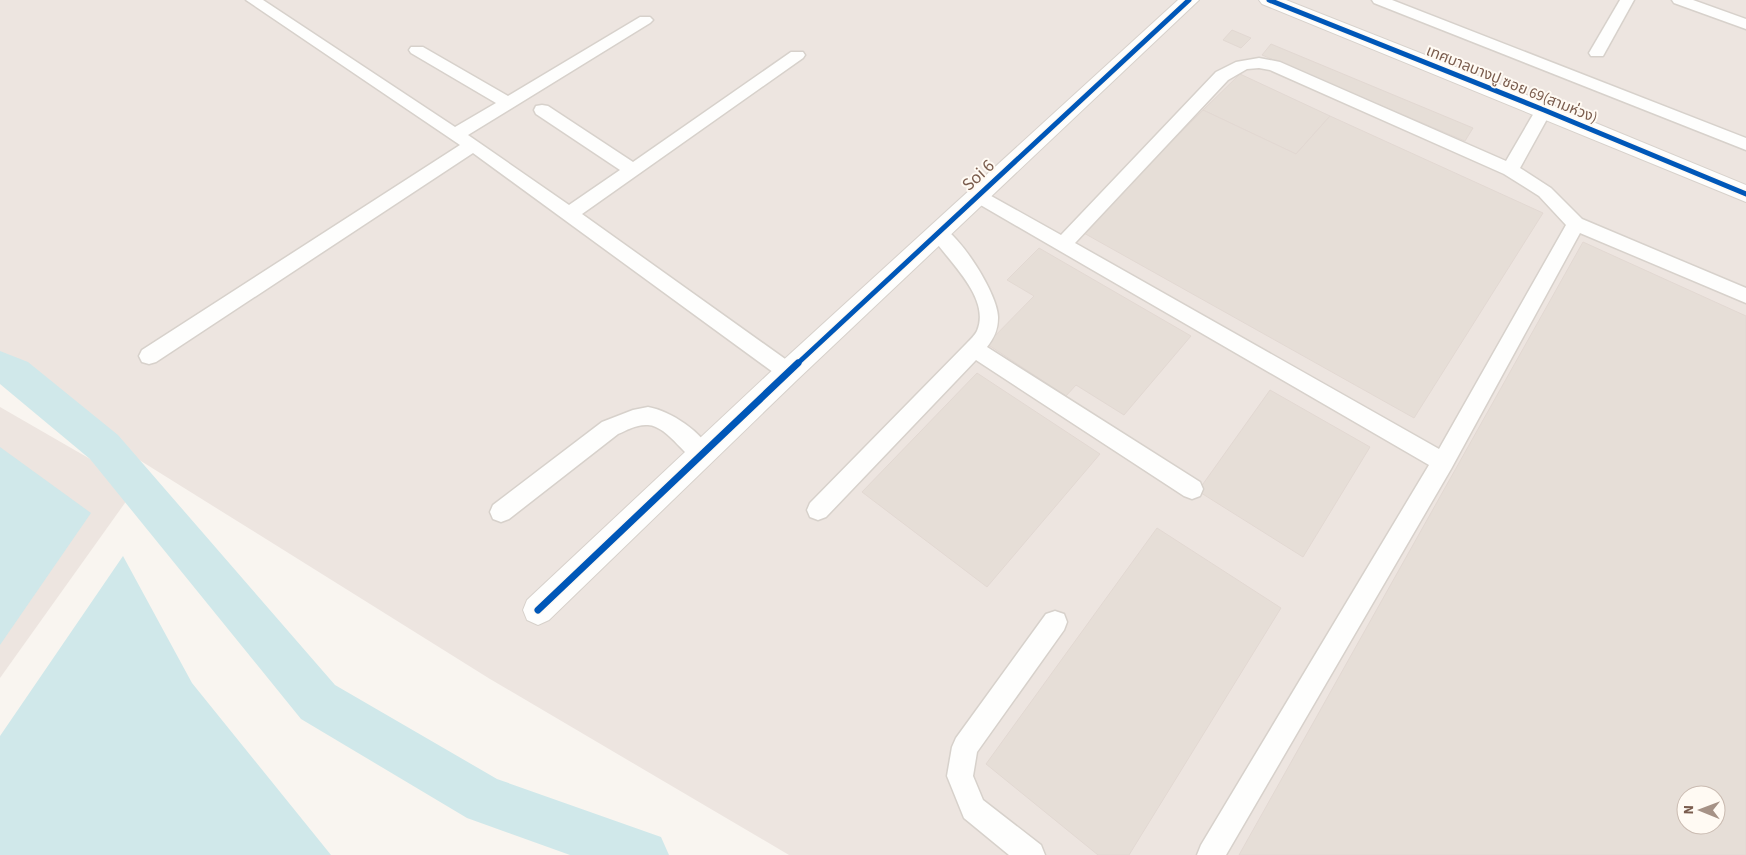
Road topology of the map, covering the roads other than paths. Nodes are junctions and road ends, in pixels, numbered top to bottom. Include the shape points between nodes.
1 (253, 0) edge
2 (1189, 0) edge
3 (1268, 0) edge
4 (1379, 0) edge
5 (1627, 0) edge
6 (1680, 0) edge
7 (645, 20) dead end
8 (1746, 24) edge
9 (417, 50) dead end
10 (1597, 53) dead end
11 (796, 55) dead end
12 (508, 103) junction
13 (542, 110) dead end
14 (1544, 110) junction
15 (455, 135) junction
16 (1746, 144) edge
17 (473, 145) junction
18 (633, 170) junction
19 (1510, 170) junction
20 (1746, 194) edge
21 (978, 196) junction
22 (570, 214) junction
23 (1576, 224) junction
24 (938, 232) junction
25 (1062, 245) junction
26 (1746, 296) edge
27 (974, 349) junction
28 (148, 356) dead end
29 (788, 372) junction
30 (702, 454) junction
31 (1443, 462) junction
32 (1192, 489) dead end
33 (818, 510) dead end
34 (501, 512) dead end
35 (538, 610) dead end
36 (1055, 622) dead end
37 (1031, 855) edge
38 (1211, 855) edge

1 - 15 lane
2 - 21 street, Soi 6
3 - 14 street, เทศบาลบางปู ซอย 69(สามห่วง)
4 - 16 lane
5 - 10 lane
6 - 8 lane
7 - 12 lane
9 - 12 lane
11 - 18 lane
12 - 15 lane
13 - 18 lane
14 - 19 lane
14 - 20 street, เทศบาลบางปู ซอย 69(สามห่วง)
15 - 17 lane
17 - 22 lane
17 - 28 lane
18 - 22 lane
19 - 23 lane via 1545,192
19 - 25 lane via 1274,66 1255,62 1237,66 1222,76
21 - 24 street, Soi 6
21 - 25 lane
22 - 29 lane
23 - 26 lane
23 - 31 lane
24 - 27 lane via 983,293 987,330
24 - 29 street, Soi 6
25 - 31 lane
27 - 32 lane
27 - 33 lane
29 - 30 street, Soi 6
30 - 34 lane via 665,422 648,416 629,420 610,428
30 - 35 street, Soi 6
31 - 38 lane
36 - 37 lane via 965,747 960,776 973,809

